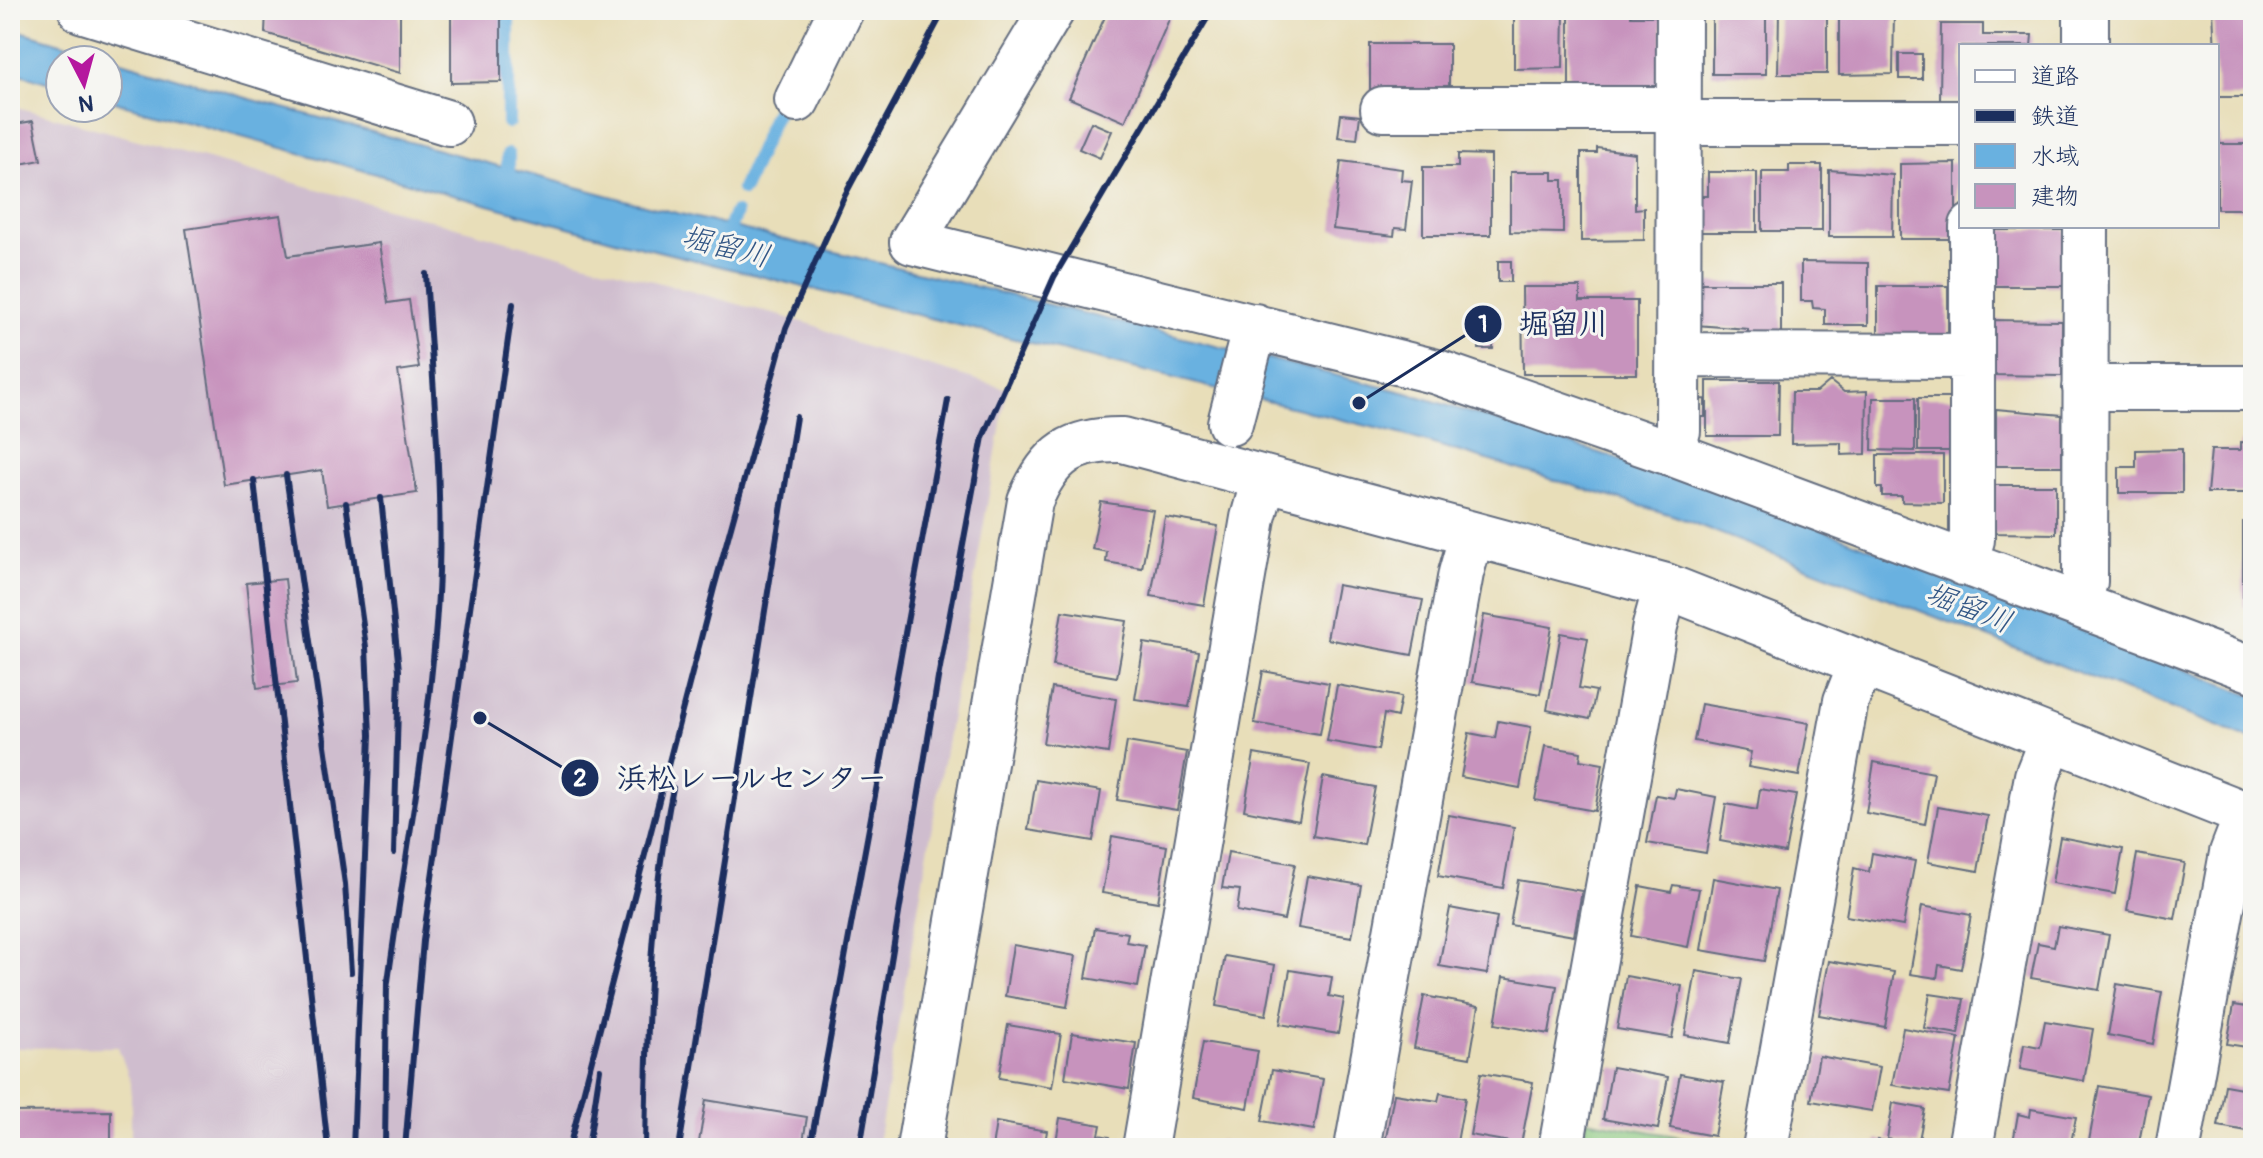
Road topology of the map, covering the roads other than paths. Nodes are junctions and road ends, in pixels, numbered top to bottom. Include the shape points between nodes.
1 (841, 10) edge
2 (1052, 10) edge
3 (1679, 10) edge
4 (2086, 10) edge
5 (97, 12) edge
6 (2086, 44) edge
7 (797, 100) dead end
8 (1383, 109) dead end
9 (1679, 116) junction
10 (449, 123) dead end
11 (1959, 123) edge
12 (1972, 228) edge
13 (2086, 228) edge
14 (1253, 333) junction
15 (1678, 355) junction
16 (1972, 356) junction
17 (2085, 388) junction
18 (2253, 388) edge
19 (1230, 423) dead end
20 (1670, 453) junction
21 (1264, 479) junction
22 (1472, 534) junction
23 (1963, 563) junction
24 (1666, 586) junction
25 (2076, 604) junction
26 (1861, 663) junction
27 (2253, 670) edge
28 (2052, 738) junction
29 (2250, 816) edge
30 (919, 1148) edge
31 (1145, 1148) edge
32 (1357, 1148) edge
33 (1561, 1148) edge
34 (1765, 1148) edge
35 (1970, 1148) edge
36 (2178, 1148) edge

1 - 7 street
2 - 14 street via 912,242
3 - 9 street
4 - 6 street
5 - 10 street
8 - 9 street
9 - 11 street
9 - 15 street
12 - 16 street
13 - 17 street
14 - 19 street
14 - 20 street via 1437,372
15 - 16 street
15 - 20 street via 1678,431
16 - 23 street via 1972,540
17 - 18 street
17 - 25 street via 2085,582
20 - 23 street
21 - 22 street
21 - 30 street via 1123,440 1093,440 1064,451 1042,473 1030,501
21 - 31 street
22 - 24 street
22 - 32 street
23 - 25 street
24 - 26 street
24 - 33 street
25 - 27 street
26 - 28 street
26 - 34 street via 1846,701
28 - 29 street
28 - 35 street via 2037,776
29 - 36 street via 2232,853

